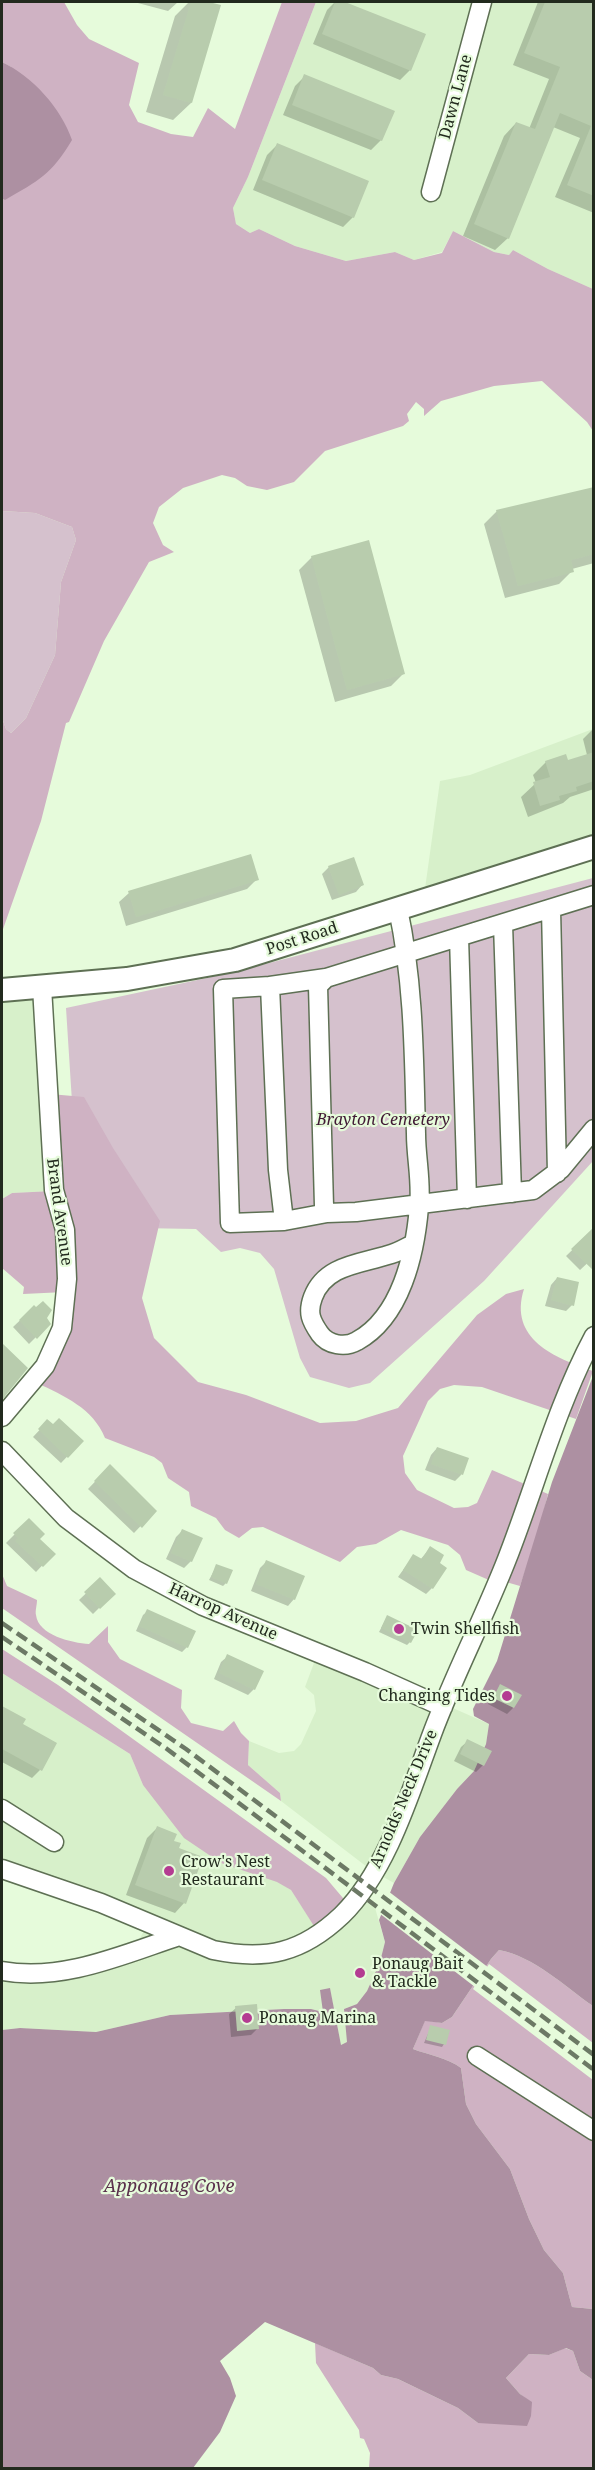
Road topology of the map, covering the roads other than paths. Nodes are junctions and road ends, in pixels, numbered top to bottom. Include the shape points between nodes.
1 (482, 2) edge
2 (431, 192) dead end
3 (594, 847) edge
4 (594, 895) edge
5 (398, 909) junction
6 (551, 909) junction
7 (503, 924) junction
8 (459, 937) junction
9 (407, 953) junction
10 (326, 978) junction
11 (270, 986) junction
12 (42, 987) junction
13 (2, 990) edge
14 (594, 1129) edge
15 (557, 1173) junction
16 (512, 1193) junction
17 (467, 1199) junction
18 (420, 1205) junction
19 (327, 1213) junction
20 (284, 1221) junction
21 (413, 1244) junction
22 (594, 1336) edge
23 (2, 1418) edge
24 (2, 1451) edge
25 (444, 1707) junction
26 (2, 1809) edge
27 (54, 1842) dead end
28 (2, 1869) edge
29 (179, 1936) junction
30 (2, 1971) edge
31 (477, 2056) dead end
32 (594, 2131) edge

1 - 2 street, Dawn Lane
3 - 5 main road, Post Road
4 - 6 street
5 - 9 street
5 - 12 main road, Post Road via 236,960 127,979
6 - 7 street
6 - 15 street
7 - 8 street
7 - 16 street
8 - 9 street
8 - 17 street
9 - 10 street
9 - 18 street
10 - 11 street
10 - 19 street via 318,986
11 - 20 street
11 - 20 street via 223,989 230,1223
12 - 13 main road, Post Road
12 - 23 street, Brand Avenue via 54,1190 64,1230 68,1279 62,1328 45,1366
14 - 15 street
15 - 16 street via 533,1190
16 - 17 street
17 - 18 street
18 - 19 street
18 - 21 street
19 - 20 street
21 - 21 street via 340,1269 318,1285 309,1308 311,1321 323,1338 335,1345 353,1343 372,1332 393,1303
22 - 25 street, Arnolds Neck Drive via 580,1361 506,1562
24 - 25 street, Harrop Avenue via 66,1518 134,1569 203,1606
25 - 29 street, Arnolds Neck Drive via 386,1849 354,1902 340,1916 305,1944 267,1955 213,1950
26 - 27 street
28 - 29 street, Arnolds Neck Drive
29 - 30 street via 92,1965 46,1974
31 - 32 street

